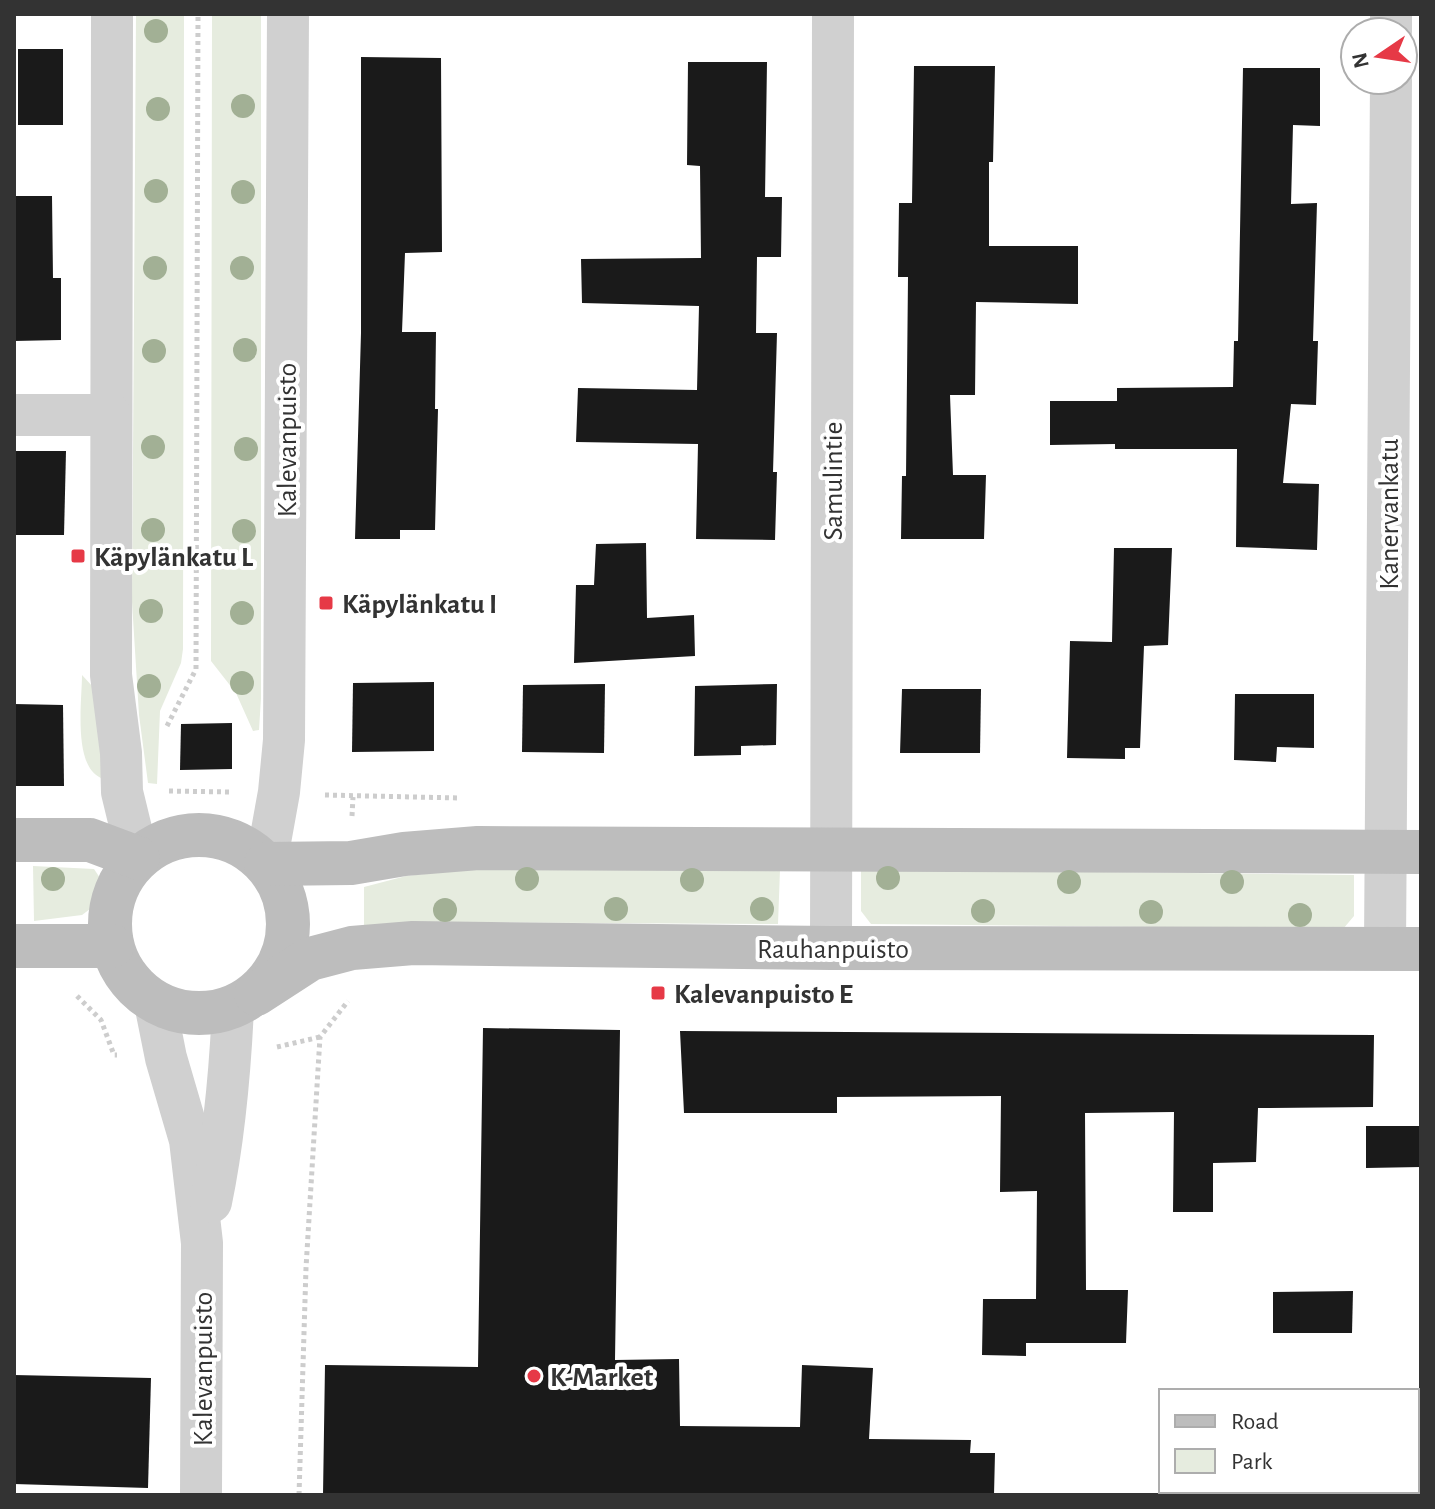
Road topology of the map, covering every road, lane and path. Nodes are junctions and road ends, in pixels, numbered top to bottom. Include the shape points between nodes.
1 (112, 14) edge
2 (198, 14) edge
3 (288, 14) edge
4 (833, 14) edge
5 (1391, 96) edge
6 (14, 415) edge
7 (111, 415) junction
8 (167, 736) dead end
9 (166, 777) dead end
10 (279, 792) junction
11 (353, 797) junction
12 (464, 798) dead end
13 (14, 840) edge
14 (832, 848) junction
15 (1403, 852) edge
16 (138, 858) junction
17 (351, 863) junction
18 (266, 864) junction
19 (14, 946) edge
20 (112, 946) junction
21 (352, 948) junction
22 (831, 948) junction
23 (1403, 948) edge
24 (244, 1001) junction
25 (155, 1003) junction
26 (202, 1243) junction
27 (201, 1495) edge
28 (299, 1495) edge

1 - 7 street
2 - 8 path via 196,669 167,722
3 - 10 street, Kalevanpuisto via 285,724
4 - 14 street, Samulintie
5 - 15 street, Kanervankatu
6 - 7 street
7 - 16 street via 111,675 122,792
9 - 10 path via 166,791
10 - 11 path
10 - 18 street, Kalevanpuisto
11 - 12 path
11 - 17 path
13 - 16 main road via 90,840
14 - 15 main road
14 - 17 main road via 478,848
14 - 22 street, Samulintie
15 - 23 street, Kanervankatu
16 - 18 main road via 161,842 217,836 244,846
16 - 20 main road via 113,896
17 - 18 main road
18 - 24 main road via 282,888 289,916 287,945 275,972
19 - 20 main road
20 - 25 main road via 122,971
21 - 22 main road, Rauhanpuisto via 413,943
21 - 24 main road, Rauhanpuisto via 310,959
21 - 28 path via 352,995 320,1037
22 - 23 main road, Rauhanpuisto
24 - 25 main road via 194,1014
24 - 26 street, Kalevanpuisto
25 - 26 street, Kalevanpuisto via 190,1140
26 - 27 street, Kalevanpuisto

